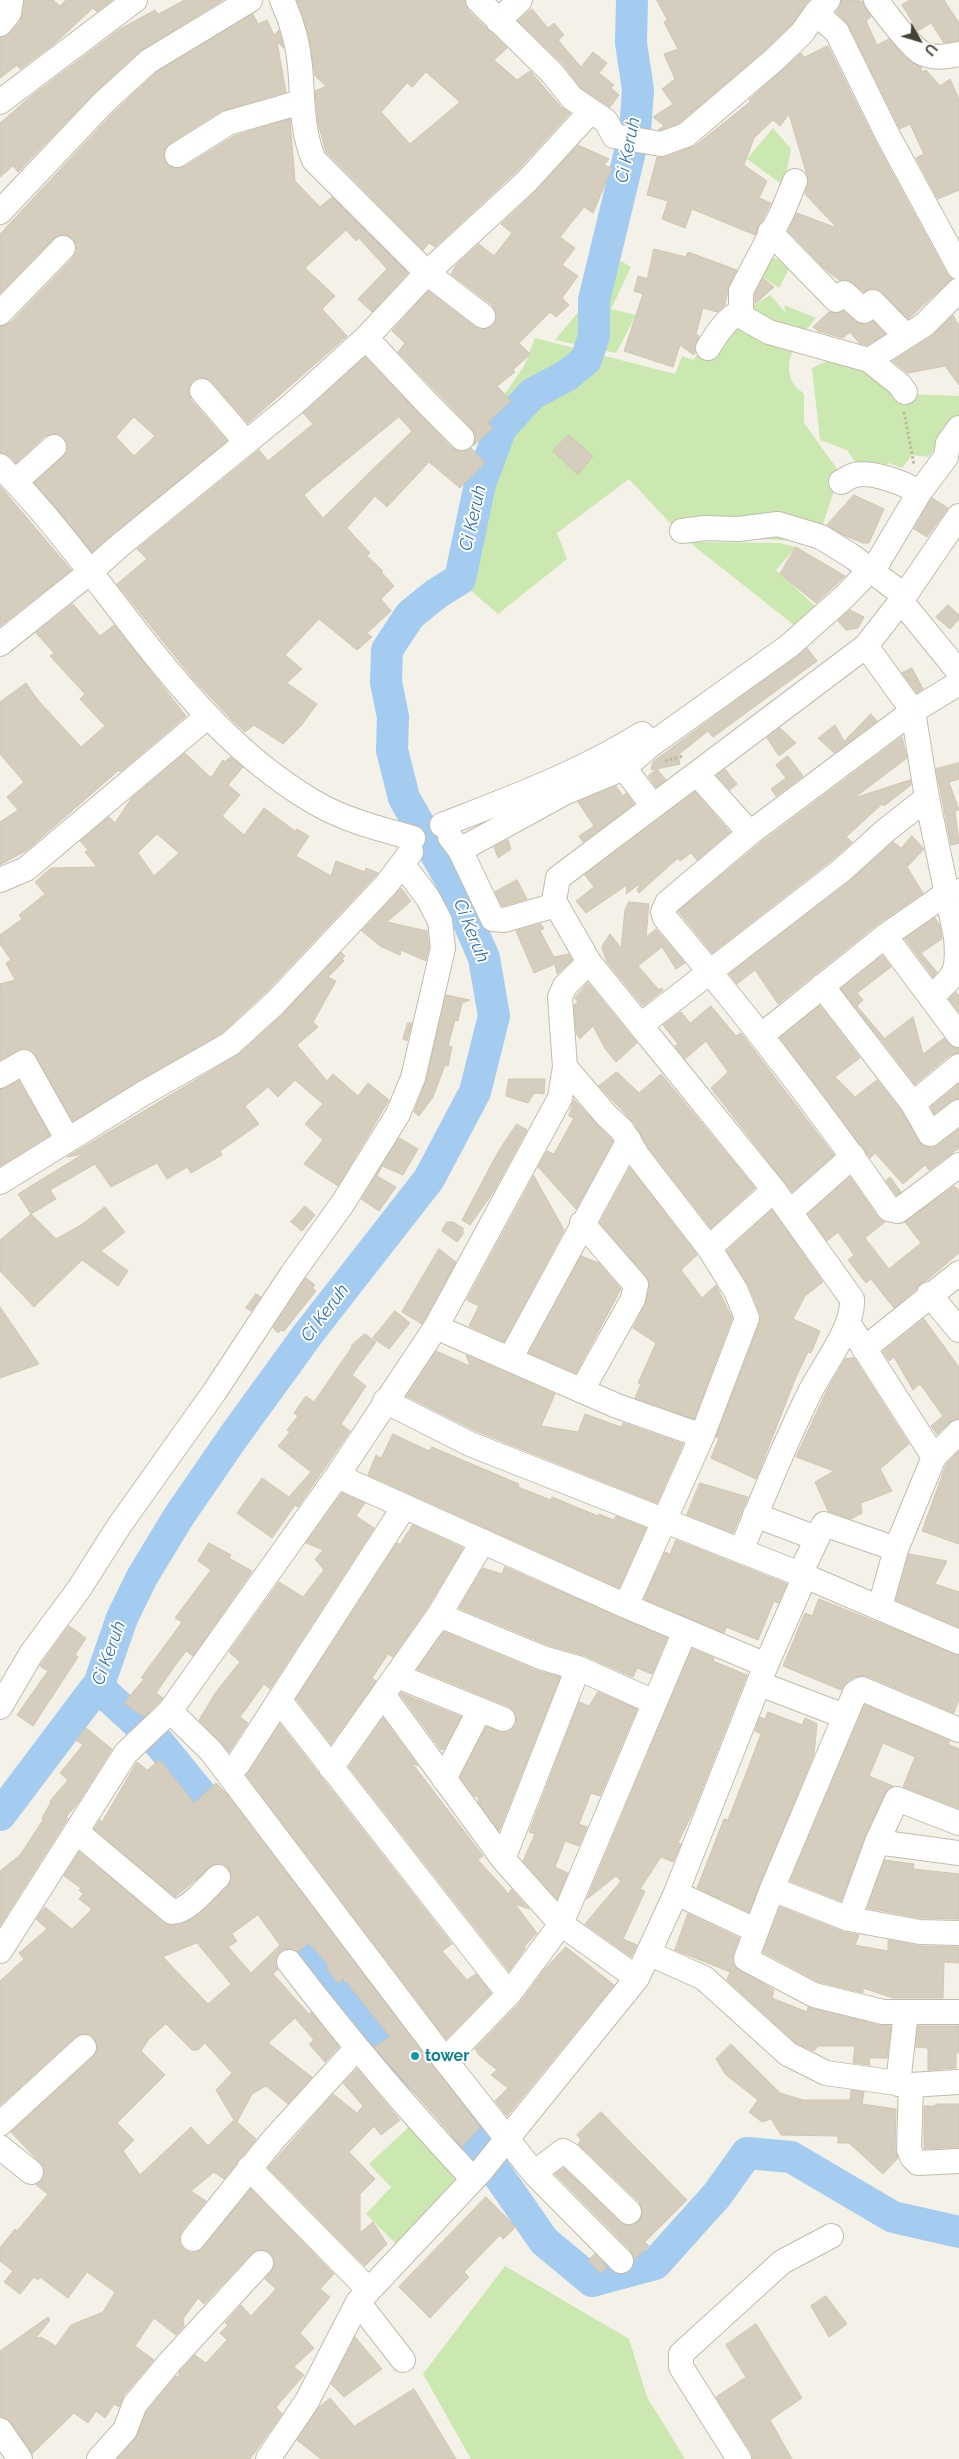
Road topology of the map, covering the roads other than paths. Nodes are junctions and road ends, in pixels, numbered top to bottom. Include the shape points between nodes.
1 (11, 0) edge
2 (135, 0) edge
3 (250, 0) edge
4 (282, 0) edge
5 (478, 0) edge
6 (520, 0) edge
7 (885, 4) edge
8 (822, 6) edge
9 (498, 21) junction
10 (0, 24) edge
11 (959, 54) edge
12 (0, 102) edge
13 (301, 102) junction
14 (590, 112) junction
15 (177, 155) dead end
16 (795, 181) dead end
17 (0, 212) edge
18 (770, 232) junction
19 (62, 248) dead end
20 (959, 267) edge
21 (426, 273) junction
22 (959, 290) edge
23 (741, 312) junction
24 (0, 313) edge
25 (483, 316) dead end
26 (906, 336) junction
27 (366, 338) junction
28 (708, 348) dead end
29 (852, 355) junction
30 (902, 388) road end
31 (202, 390) dead end
32 (959, 428) edge
33 (462, 438) dead end
34 (246, 442) junction
35 (54, 447) dead end
36 (8, 474) edge
37 (841, 482) dead end
38 (912, 488) junction
39 (959, 516) edge
40 (682, 531) dead end
41 (952, 546) edge
42 (863, 565) junction
43 (90, 572) junction
44 (903, 598) junction
45 (0, 644) edge
46 (866, 646) junction
47 (959, 672) edge
48 (959, 683) edge
49 (913, 711) junction
50 (202, 720) junction
51 (651, 747) junction
52 (691, 765) junction
53 (624, 768) junction
54 (927, 798) junction
55 (652, 806) junction
56 (428, 831) junction
57 (750, 834) junction
58 (460, 850) junction
59 (403, 864) junction
60 (0, 880) edge
61 (953, 892) edge
62 (556, 905) junction
63 (885, 936) junction
64 (589, 962) junction
65 (709, 972) junction
66 (822, 986) junction
67 (931, 997) junction
68 (641, 1024) junction
69 (762, 1035) junction
70 (959, 1035) edge
71 (959, 1066) edge
72 (565, 1067) junction
73 (0, 1076) edge
74 (913, 1104) junction
75 (959, 1112) edge
76 (68, 1140) junction
77 (628, 1140) junction
78 (853, 1156) junction
79 (956, 1174) edge
80 (0, 1182) edge
81 (774, 1190) junction
82 (790, 1212) junction
83 (582, 1222) junction
84 (709, 1248) junction
85 (959, 1273) edge
86 (929, 1294) junction
87 (848, 1323) junction
88 (436, 1327) junction
89 (959, 1330) edge
90 (864, 1349) junction
91 (510, 1359) junction
92 (582, 1390) junction
93 (385, 1401) junction
94 (959, 1432) edge
95 (702, 1436) junction
96 (934, 1457) junction
97 (337, 1476) junction
98 (404, 1507) junction
99 (755, 1515) junction
100 (664, 1522) junction
101 (816, 1538) junction
102 (483, 1542) junction
103 (896, 1549) junction
104 (741, 1551) junction
105 (802, 1575) junction
106 (626, 1606) junction
107 (880, 1607) junction
108 (439, 1614) junction
109 (685, 1631) junction
110 (959, 1642) edge
111 (578, 1668) junction
112 (763, 1674) junction
113 (397, 1676) junction
114 (384, 1696) junction
115 (279, 1700) junction
116 (654, 1702) junction
117 (0, 1707) edge
118 (479, 1711) junction
119 (844, 1716) junction
120 (164, 1717) junction
121 (503, 1719) dead end
122 (959, 1730) edge
123 (331, 1768) junction
124 (228, 1773) junction
125 (444, 1779) junction
126 (959, 1823) edge
127 (77, 1832) junction
128 (878, 1842) junction
129 (959, 1853) edge
130 (503, 1859) junction
131 (218, 1877) dead end
132 (772, 1889) junction
133 (676, 1893) junction
134 (849, 1919) junction
135 (561, 1924) junction
136 (755, 1930) junction
137 (959, 1933) edge
138 (0, 1951) edge
139 (648, 1953) junction
140 (289, 1962) dead end
141 (637, 1978) junction
142 (509, 1994) junction
143 (906, 2012) junction
144 (959, 2012) edge
145 (84, 2047) dead end
146 (356, 2049) junction
147 (445, 2060) junction
148 (959, 2082) edge
149 (904, 2085) junction
150 (0, 2124) edge
151 (502, 2144) junction
152 (0, 2147) edge
153 (959, 2161) edge
154 (250, 2168) junction
155 (31, 2172) dead end
156 (534, 2173) junction
157 (477, 2175) junction
158 (628, 2212) dead end
159 (831, 2236) dead end
160 (193, 2239) dead end
161 (621, 2261) dead end
162 (261, 2263) dead end
163 (363, 2295) junction
164 (403, 2360) dead end
165 (0, 2430) edge
166 (20, 2459) edge
167 (99, 2459) edge
168 (268, 2459) edge
169 (739, 2459) edge

1 - 10 street via 9,13
2 - 12 street
3 - 17 street via 149,61 104,102
4 - 13 street via 293,26 300,66
5 - 9 street
6 - 9 street
7 - 11 street via 919,51 930,56
8 - 14 street via 774,60 686,135 661,144 614,136 606,121
8 - 20 street
9 - 14 street via 552,73 572,98
13 - 15 street via 228,123
13 - 21 street via 308,146 314,160
14 - 21 street via 527,181
16 - 18 street
18 - 23 street via 740,291
18 - 26 street via 836,300 844,294 864,311 873,302
19 - 24 street
21 - 25 street
21 - 27 street
22 - 26 street via 924,325
23 - 28 street via 728,321
23 - 29 street via 746,319 769,332
26 - 29 street
27 - 33 street
27 - 34 street
29 - 30 street
31 - 34 street
32 - 38 street via 948,443 946,457
34 - 43 street
35 - 36 street
36 - 43 street
37 - 38 street via 856,475
38 - 42 street
39 - 41 street
40 - 42 street via 778,524 821,537
41 - 44 street
42 - 44 street
42 - 51 street via 844,598 789,646
43 - 45 street
43 - 50 street
44 - 46 street
44 - 47 street
46 - 49 street
46 - 52 street
48 - 49 street
49 - 54 street
49 - 57 street
50 - 56 street via 315,803 372,827
50 - 60 street via 26,869
51 - 53 street
51 - 56 street via 642,734 564,776
52 - 55 street
52 - 57 street
53 - 55 street
53 - 58 street via 564,793
54 - 61 street
54 - 65 street via 842,870
55 - 62 street via 558,878 553,894
56 - 58 street
56 - 59 street
57 - 65 street via 667,903 663,912
58 - 62 street via 493,919 499,921
59 - 76 street via 274,1004 230,1044
59 - 117 street via 440,921 443,948 414,1078 398,1114 343,1203 31,1654
61 - 63 street
61 - 67 street via 959,960 951,980
62 - 64 street
63 - 66 street
63 - 67 street
64 - 68 street
64 - 72 street via 560,997
65 - 68 street
65 - 69 street
66 - 69 street
66 - 74 street
67 - 70 street
68 - 81 street
69 - 78 street
71 - 74 street
72 - 77 street
72 - 88 street via 560,1098 549,1121
73 - 76 street via 24,1062
74 - 75 street via 930,1134
76 - 80 street
77 - 83 street
77 - 84 street
78 - 79 street via 893,1212
78 - 82 street
81 - 82 street
81 - 84 street
82 - 87 street via 852,1299 853,1310
83 - 91 street
83 - 92 street via 636,1285 633,1299
84 - 95 street via 736,1291 747,1318
85 - 86 street
86 - 89 street
86 - 90 street
87 - 90 street
87 - 99 street via 809,1394
88 - 91 street
88 - 93 street
90 - 96 street
91 - 92 street
92 - 95 street
93 - 97 street
93 - 100 street via 470,1444
94 - 96 street
95 - 100 street
96 - 103 street
97 - 98 street
97 - 120 street
98 - 102 street
98 - 115 street
99 - 101 street
99 - 104 street
100 - 104 street
100 - 106 street
101 - 103 street via 825,1524
101 - 105 street
102 - 106 street
102 - 108 street
103 - 107 street
104 - 105 street
105 - 107 street
105 - 112 street
106 - 109 street
107 - 110 street
108 - 111 street via 543,1658
108 - 113 street
109 - 112 street
109 - 116 street
111 - 116 street
111 - 130 street
112 - 119 street
112 - 133 street
113 - 114 street
113 - 118 street
114 - 123 street
114 - 125 street
115 - 123 street
115 - 124 street via 238,1764
116 - 135 street
118 - 121 street
118 - 125 street
119 - 122 street via 855,1693 862,1689
119 - 132 street
120 - 124 street via 212,1751
120 - 127 street via 128,1750
123 - 142 street
124 - 147 street
125 - 130 street
126 - 128 street via 896,1799
127 - 131 street via 172,1912 179,1912 187,1906
127 - 138 street
128 - 129 street
128 - 134 street
130 - 135 street
132 - 134 street
132 - 136 street
133 - 136 street
133 - 139 street
134 - 137 street via 920,1932
135 - 141 street
135 - 142 street
136 - 143 street via 746,1959 814,1994 883,2012
139 - 141 street
139 - 149 street via 704,1978 788,2054 826,2073
140 - 146 street
141 - 151 street
142 - 147 street
143 - 144 street
143 - 149 street
145 - 150 street
146 - 154 street
146 - 157 street via 409,2112
147 - 151 street
148 - 149 street
149 - 153 street via 912,2157 918,2163
151 - 156 street
151 - 157 street
152 - 155 street
154 - 160 street
154 - 163 street
156 - 158 street via 563,2151
156 - 161 street
157 - 163 street
159 - 169 street via 782,2262 681,2354 681,2367
162 - 167 street via 135,2404 125,2430
163 - 164 street
163 - 168 street via 307,2401
165 - 166 street

